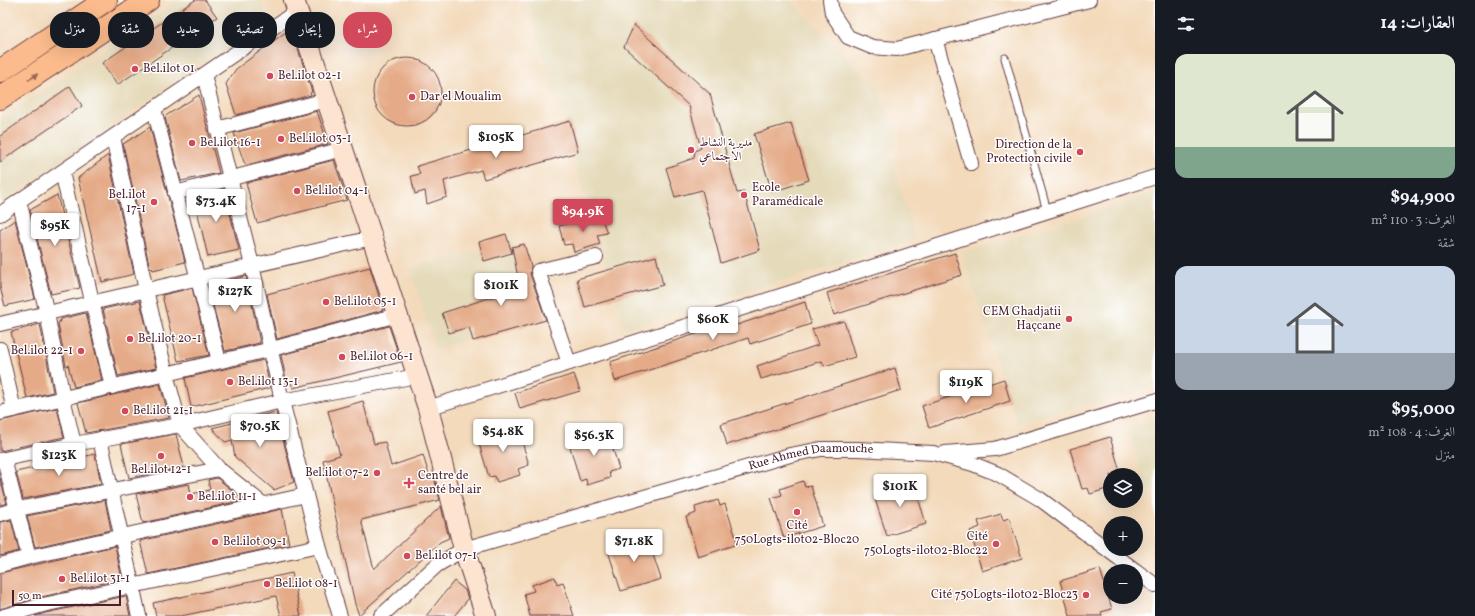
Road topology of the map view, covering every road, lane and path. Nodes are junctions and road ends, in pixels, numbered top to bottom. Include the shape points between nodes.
1 (106, 0) edge
2 (148, 0) edge
3 (830, 0) edge
4 (1088, 0) edge
5 (296, 5) edge
6 (935, 39) junction
7 (1005, 58) dead end
8 (0, 71) edge
9 (204, 75) junction
10 (0, 98) edge
11 (326, 100) junction
12 (154, 109) junction
13 (217, 129) junction
14 (113, 137) junction
15 (342, 149) junction
16 (971, 164) dead end
17 (62, 172) junction
18 (1155, 177) edge
19 (230, 179) junction
20 (175, 193) junction
21 (19, 201) junction
22 (1047, 211) junction
23 (0, 214) edge
24 (372, 238) junction
25 (596, 257) dead end
26 (252, 265) junction
27 (197, 278) junction
28 (146, 290) junction
29 (92, 302) junction
30 (47, 312) junction
31 (398, 315) junction
32 (0, 324) edge
33 (272, 348) junction
34 (0, 349) edge
35 (218, 361) junction
36 (569, 363) junction
37 (166, 374) junction
38 (417, 376) junction
39 (112, 387) junction
40 (63, 398) junction
41 (282, 401) junction
42 (1155, 401) edge
43 (428, 408) junction
44 (14, 410) junction
45 (0, 413) edge
46 (180, 425) junction
47 (100, 439) junction
48 (74, 444) junction
49 (933, 453) junction
50 (2, 459) edge
51 (219, 469) junction
52 (111, 491) junction
53 (306, 495) junction
54 (264, 505) junction
55 (18, 509) junction
56 (0, 514) edge
57 (122, 535) junction
58 (319, 546) junction
59 (464, 549) junction
60 (29, 557) junction
61 (1127, 564) edge
62 (0, 565) edge
63 (1143, 576) edge
64 (1155, 585) edge
65 (134, 586) junction
66 (44, 610) edge
67 (4, 616) edge
68 (140, 616) edge
69 (340, 616) edge
70 (381, 616) edge
71 (486, 616) edge

1 - 8 main road
10 -> 2 main road
3 - 6 street via 832,12 848,36 872,47 897,49
4 - 6 street
5 - 9 street
5 - 11 street
6 - 16 street
7 - 22 lane
9 - 12 street
9 - 13 street
11 - 13 street
11 - 15 street
12 - 14 street
12 - 20 street
13 - 19 street
14 - 17 street
14 - 28 street
15 - 19 street
15 - 24 street
17 - 21 street
17 - 29 street
18 - 22 street
19 - 20 street
19 - 26 street
20 - 27 street
21 - 23 street
21 - 30 street
22 - 36 street
24 - 26 street
24 - 31 street
25 - 36 street via 538,271
26 - 27 street
26 - 33 street
27 - 28 street
27 - 35 street
28 - 29 street
28 - 37 street
29 - 30 street
29 - 39 street
30 - 32 street
30 - 40 street
31 - 33 street
31 - 38 street
33 - 35 street
33 - 41 street
34 - 44 street
35 - 37 street
36 - 43 street
37 - 39 street
37 - 46 street
38 - 41 street
38 - 43 street
39 - 40 street
40 - 44 street
40 - 48 street
41 - 46 street
41 - 53 street
42 - 49 street via 995,449
43 - 59 street
44 - 45 street
46 - 47 street
46 - 51 street
47 - 48 street
47 - 52 street
48 - 50 street
49 - 59 street, Rue Ahmed Daamouche via 820,448
49 - 61 street, Rue Ahmed Daamouche via 998,474 1040,500
50 - 55 street
51 - 52 street
51 - 54 street
52 - 55 street
52 - 57 street
53 - 54 street
53 - 58 street
54 - 57 street
55 - 56 street
55 - 60 street
57 - 60 street
57 - 65 street
58 - 65 street
58 - 69 street
59 - 70 street, Rue Ahmed Daamouche via 437,565
59 - 71 street
60 - 62 street
63 - 64 street, Rue Ahmed Daamouche
65 - 66 street
65 - 68 street
66 - 67 street

